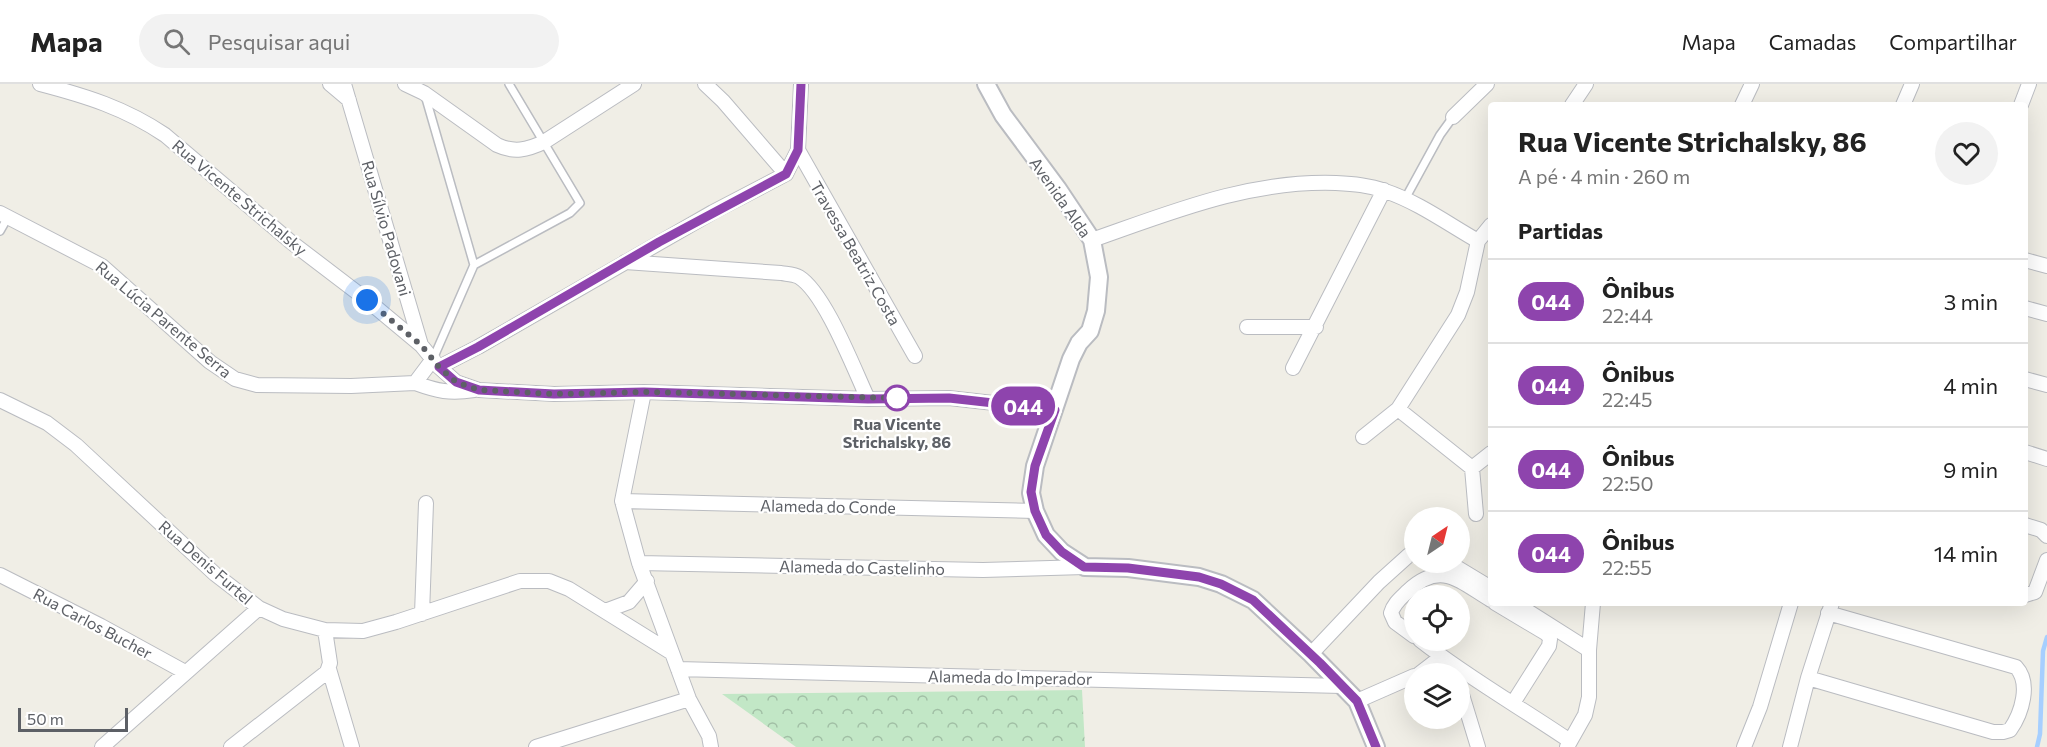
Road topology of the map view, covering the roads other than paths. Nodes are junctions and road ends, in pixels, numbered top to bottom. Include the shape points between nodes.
1 (40, 84) edge
2 (330, 84) edge
3 (345, 84) edge
4 (405, 84) edge
5 (509, 84) edge
6 (634, 84) edge
7 (705, 84) edge
8 (801, 84) edge
9 (986, 84) edge
10 (1487, 84) edge
11 (1586, 84) edge
12 (1752, 84) edge
13 (1912, 84) edge
14 (2030, 84) edge
15 (424, 93) junction
16 (349, 100) junction
17 (1574, 102) edge
18 (1743, 102) edge
19 (1904, 102) edge
20 (2022, 102) edge
21 (1453, 117) joint
22 (544, 142) junction
23 (798, 150) junction
24 (786, 174) junction
25 (1384, 190) junction
26 (1405, 199) junction
27 (4, 215) edge
28 (1488, 229) edge
29 (0, 231) edge
30 (1092, 240) junction
31 (1478, 241) junction
32 (2028, 261) edge
33 (624, 262) junction
34 (474, 265) junction
35 (2047, 266) edge
36 (2028, 309) edge
37 (2047, 314) edge
38 (1247, 327) dead end
39 (1316, 327) junction
40 (421, 345) junction
41 (915, 356) dead end
42 (436, 363) junction
43 (1293, 368) dead end
44 (2028, 380) edge
45 (415, 383) junction
46 (2047, 386) edge
47 (479, 390) junction
48 (644, 392) junction
49 (868, 399) junction
50 (0, 400) edge
51 (1398, 409) junction
52 (1055, 410) junction
53 (1363, 437) dead end
54 (2028, 453) edge
55 (1488, 455) edge
56 (2047, 459) edge
57 (1472, 468) junction
58 (622, 501) junction
59 (426, 503) dead end
60 (1035, 511) junction
61 (1476, 514) dead end
62 (2028, 526) edge
63 (2047, 536) edge
64 (1404, 560) edge
65 (2047, 560) edge
66 (639, 563) junction
67 (1084, 567) junction
68 (1466, 573) edge
69 (0, 575) edge
70 (647, 581) junction
71 (1414, 585) edge
72 (1466, 585) edge
73 (1488, 586) edge
74 (1470, 588) edge
75 (1404, 594) edge
76 (2028, 594) edge
77 (1488, 598) edge
78 (1500, 606) edge
79 (1520, 606) edge
80 (1593, 606) edge
81 (1790, 606) edge
82 (259, 608) junction
83 (1830, 608) edge
84 (605, 611) junction
85 (422, 614) junction
86 (1404, 628) edge
87 (325, 630) junction
88 (1589, 650) junction
89 (1434, 651) edge
90 (672, 653) junction
91 (1311, 654) junction
92 (1441, 657) junction
93 (1433, 663) edge
94 (1447, 663) edge
95 (328, 669) junction
96 (678, 669) junction
97 (184, 672) junction
98 (1808, 678) junction
99 (1470, 679) edge
100 (1404, 680) edge
101 (1342, 686) junction
102 (689, 699) junction
103 (1357, 701) junction
104 (1513, 703) junction
105 (1470, 721) edge
106 (1568, 744) edge
107 (1792, 746) edge
108 (102, 747) edge
109 (231, 747) edge
110 (352, 747) edge
111 (536, 747) edge
112 (711, 747) edge
113 (1376, 747) edge
114 (1478, 747) edge
115 (1744, 747) edge

1 - 40 street, Rua Vicente Strichalsky via 119,108 145,121
2 - 16 street
3 - 16 street, Rua Sílvio Padovani
4 - 15 street
5 - 22 lane
6 - 22 street
7 - 24 street
8 - 23 street
9 - 30 street, Avenida Alda via 1003,115
10 - 21 street
11 - 17 street
12 - 18 street
13 - 19 street
14 - 20 street
15 - 22 street via 508,150 529,149
15 - 34 lane
16 - 40 street, Rua Sílvio Padovani
21 - 26 lane
22 - 34 lane via 579,206
23 - 24 street
23 - 41 street, Travessa Beatriz Costa
24 - 33 street
25 - 26 street
25 - 30 street via 1361,184 1317,182 1244,190
25 - 39 street
26 - 31 street
27 - 29 lane
27 - 45 street, Rua Lúcia Parente Serra via 102,266 210,362 235,379 257,385
28 - 31 street
30 - 52 street, Avenida Alda via 1099,277 1096,311 1090,331 1071,359
31 - 51 street via 1458,315
32 - 35 street
33 - 42 street via 478,347
33 - 49 street via 797,276 824,307
34 - 42 lane
36 - 37 street
38 - 39 street
39 - 43 street
40 - 42 street, Rua Sílvio Padovani
42 - 45 street
42 - 47 street via 456,382
44 - 46 street
45 - 47 street, Rua Lúcia Parente Serra via 453,393
47 - 48 street via 554,394
48 - 49 street
48 - 58 street
49 - 52 street via 949,398
50 - 82 street, Rua Denis Furtel via 47,423 76,445 215,574
51 - 53 street
51 - 57 street
52 - 60 street, Avenida Alda via 1035,466 1031,492
54 - 56 street
55 - 57 street
57 - 61 street
58 - 60 street, Alameda do Conde
58 - 66 street
59 - 85 street
60 - 67 street, Avenida Alda via 1046,535
62 - 63 street
64 - 91 street
65 - 76 street via 2035,592
66 - 67 street, Alameda do Castelinho via 983,570
66 - 70 street
67 - 91 street via 1177,573 1221,584 1253,600
68 - 73 street
69 - 97 street, Rua Carlos Bucher
70 - 84 street via 621,607
70 - 90 street
71 - 72 street via 1434,573
74 - 77 street
75 - 86 street via 1391,612
78 - 104 street via 1547,633 1550,639
79 - 88 street
80 - 88 street
81 - 115 street
82 - 87 street, Rua Denis Furtel
82 - 97 street
83 - 98 street
83 - 98 street via 2016,667 2024,681 2019,712 2010,730 1993,732
84 - 85 street, Rua Denis Furtel via 549,581 520,581
84 - 90 street, Rua Denis Furtel
85 - 87 street, Rua Denis Furtel via 363,631
87 - 95 street
88 - 106 street via 1585,716
89 - 92 street
90 - 96 street
91 - 101 street
92 - 93 street
92 - 94 street
95 - 109 street
95 - 110 street
96 - 101 street, Alameda do Imperador
96 - 102 street
97 - 108 street
98 - 107 street
99 - 104 street
100 - 103 street
101 - 103 street
102 - 111 street
102 - 112 street via 710,736
103 - 113 street
104 - 106 street
105 - 114 street

